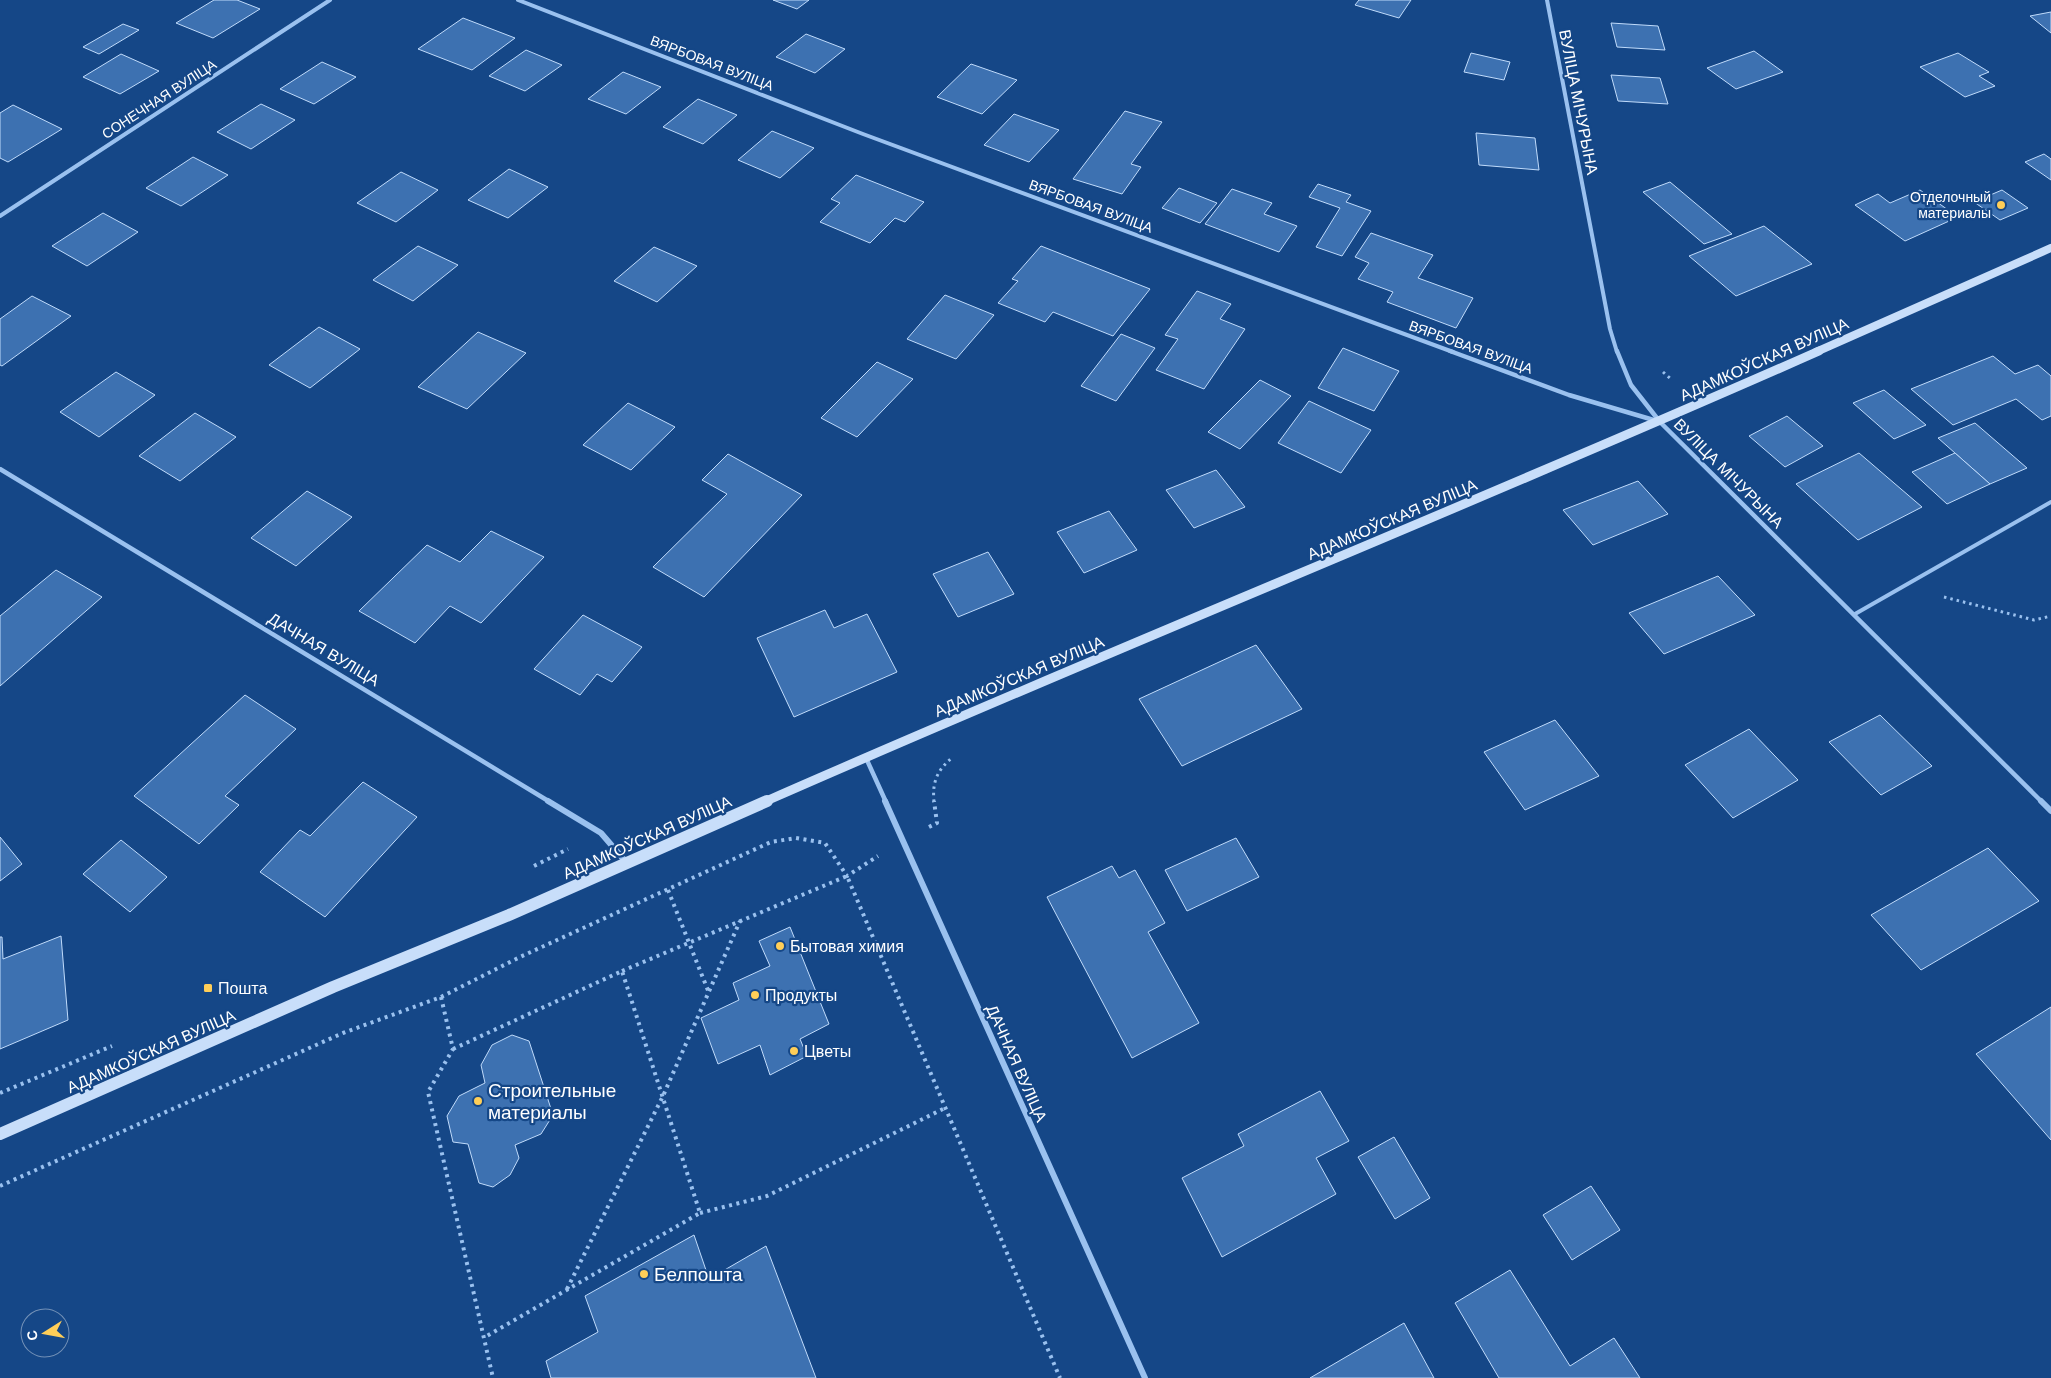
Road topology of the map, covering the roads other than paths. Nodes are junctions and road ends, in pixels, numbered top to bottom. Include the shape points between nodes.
1 (330, 0) edge
2 (518, 0) edge
3 (1547, 0) edge
4 (0, 216) edge
5 (2051, 248) edge
6 (1660, 422) junction
7 (0, 469) edge
8 (2051, 502) edge
9 (1855, 614) junction
10 (866, 758) junction
11 (2051, 811) edge
12 (626, 863) junction
13 (0, 1134) edge
14 (1145, 1378) edge

1 - 4 street, СОНЕЧНАЯ ВУЛІЦА
2 - 6 street, ВЯРБОВАЯ ВУЛІЦА via 872,137 1541,385
3 - 6 street, ВУЛІЦА МІЧУРЫНА via 1610,329 1631,385
5 - 6 street, АДАМКОЎСКАЯ ВУЛІЦА
6 - 9 street, ВУЛІЦА МІЧУРЫНА
6 - 10 street, АДАМКОЎСКАЯ ВУЛІЦА
7 - 12 street, ДАЧНАЯ ВУЛІЦА via 601,833
8 - 9 lane
9 - 11 street, ВУЛІЦА МІЧУРЫНА
10 - 12 street, АДАМКОЎСКАЯ ВУЛІЦА
10 - 14 street, ДАЧНАЯ ВУЛІЦА
12 - 13 street, АДАМКОЎСКАЯ ВУЛІЦА via 333,987

